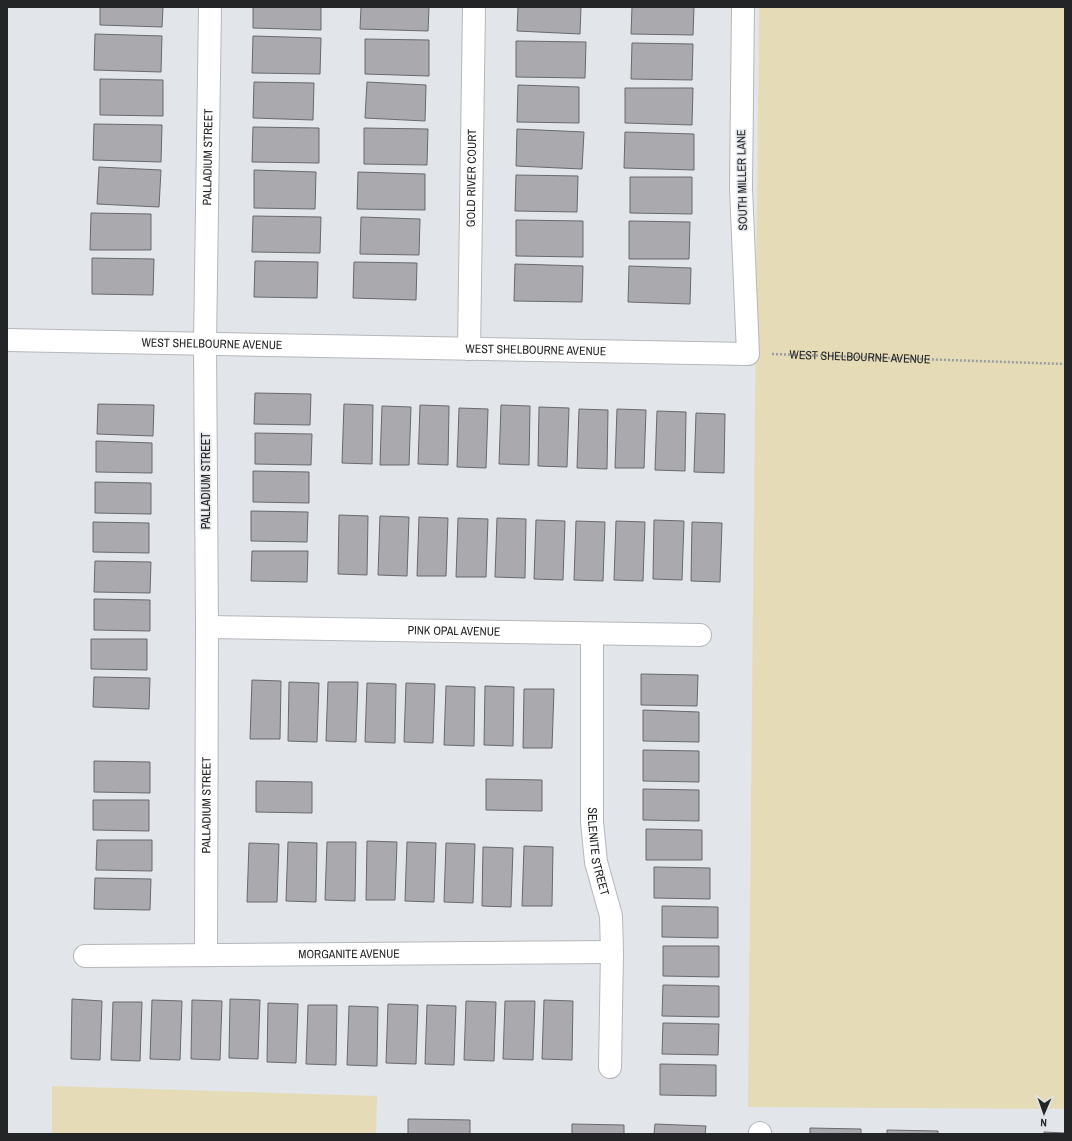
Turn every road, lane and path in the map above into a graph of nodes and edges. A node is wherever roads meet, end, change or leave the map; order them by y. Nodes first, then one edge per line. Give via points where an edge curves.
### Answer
1 (210, 7) edge
2 (474, 7) edge
3 (743, 7) edge
4 (7, 340) edge
5 (205, 344) junction
6 (469, 349) junction
7 (748, 354) junction
8 (1065, 364) edge
9 (207, 627) junction
10 (592, 634) junction
11 (700, 635) dead end
12 (612, 952) junction
13 (206, 955) junction
14 (85, 956) dead end
15 (610, 1067) dead end

1 - 5 street, PALLADIUM STREET
2 - 6 street, GOLD RIVER COURT
3 - 7 street, SOUTH MILLER LANE via 741,188
4 - 5 street, WEST SHELBOURNE AVENUE
5 - 6 street, WEST SHELBOURNE AVENUE
5 - 9 street, PALLADIUM STREET
6 - 7 street, WEST SHELBOURNE AVENUE
7 - 8 path, WEST SHELBOURNE AVENUE
9 - 10 street, PINK OPAL AVENUE
9 - 13 street, PALLADIUM STREET
10 - 11 street, PINK OPAL AVENUE
10 - 12 street, SELENITE STREET via 592,822 596,862 611,916
12 - 13 street, MORGANITE AVENUE
12 - 15 street, SELENITE STREET
13 - 14 street, MORGANITE AVENUE

